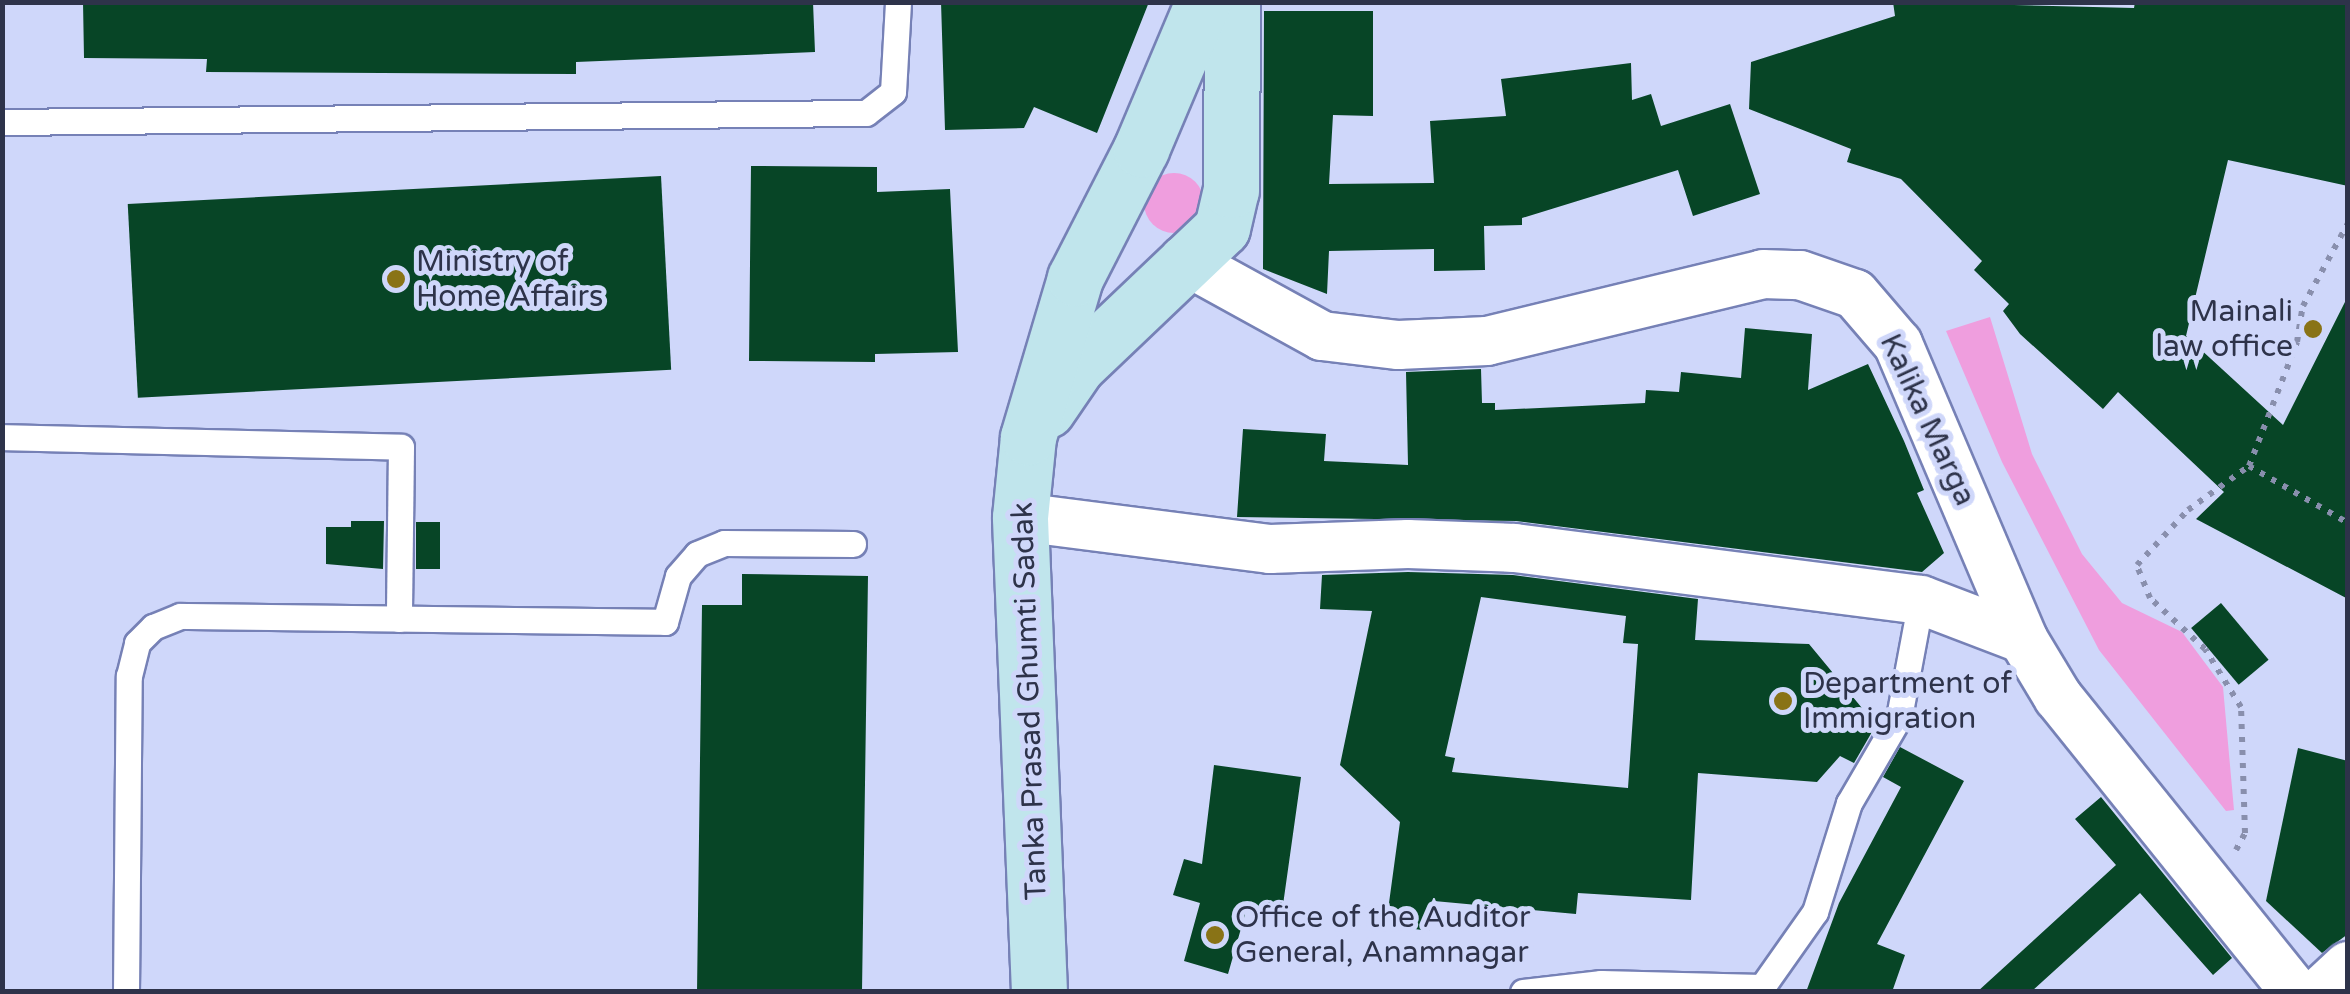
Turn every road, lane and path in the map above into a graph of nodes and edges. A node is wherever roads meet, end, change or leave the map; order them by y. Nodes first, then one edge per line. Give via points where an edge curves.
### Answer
1 (898, 2) edge
2 (1203, 2) edge
3 (1232, 2) edge
4 (2, 122) edge
5 (1140, 149) junction
6 (1231, 190) junction
7 (1117, 197) junction
8 (2348, 223) edge
9 (1184, 260) junction
10 (1274, 314) junction
11 (2, 437) edge
12 (1028, 437) junction
13 (2249, 466) junction
14 (1020, 517) junction
15 (2348, 523) edge
16 (854, 544) dead end
17 (1921, 600) junction
18 (398, 619) junction
19 (2023, 639) junction
20 (2216, 890) junction
21 (2348, 966) edge
22 (1601, 987) edge
23 (126, 992) edge
24 (1039, 992) edge
25 (1523, 992) edge
26 (2295, 992) edge
27 (2320, 992) edge

1 - 4 lane via 894,92 866,113
2 - 5 street
3 - 6 street, Tanka Prasad Ghumti Sadak
5 - 6 street via 1196,145 1217,160
5 - 7 street
6 - 9 street, Tanka Prasad Ghumti Sadak via 1222,228
6 - 10 street via 1235,241 1249,278
7 - 9 street via 1122,229 1140,251
7 - 12 street via 1070,292
8 - 13 path via 2303,306 2297,342
9 - 10 street, Kalika Marga
9 - 12 street, Tanka Prasad Ghumti Sadak via 1076,366
10 - 19 street, Kalika Marga via 1322,336 1398,345 1486,340 1763,274 1828,281 1854,294 1898,344
11 - 18 lane via 401,447
12 - 14 street, Tanka Prasad Ghumti Sadak
13 - 15 path
13 - 20 path via 2188,510 2138,565 2150,598 2205,650 2241,707 2244,834
14 - 17 street via 1270,549 1515,548
14 - 24 street, Tanka Prasad Ghumti Sadak
16 - 18 lane via 724,543 698,554 678,576 665,622
17 - 19 street
17 - 22 lane via 1899,717 1849,803 1814,912 1762,987
18 - 23 lane via 180,616 137,643 129,676
19 - 20 street, Kalika Marga via 2058,696
20 - 26 street, Kalika Marga
21 - 27 street
22 - 25 lane

